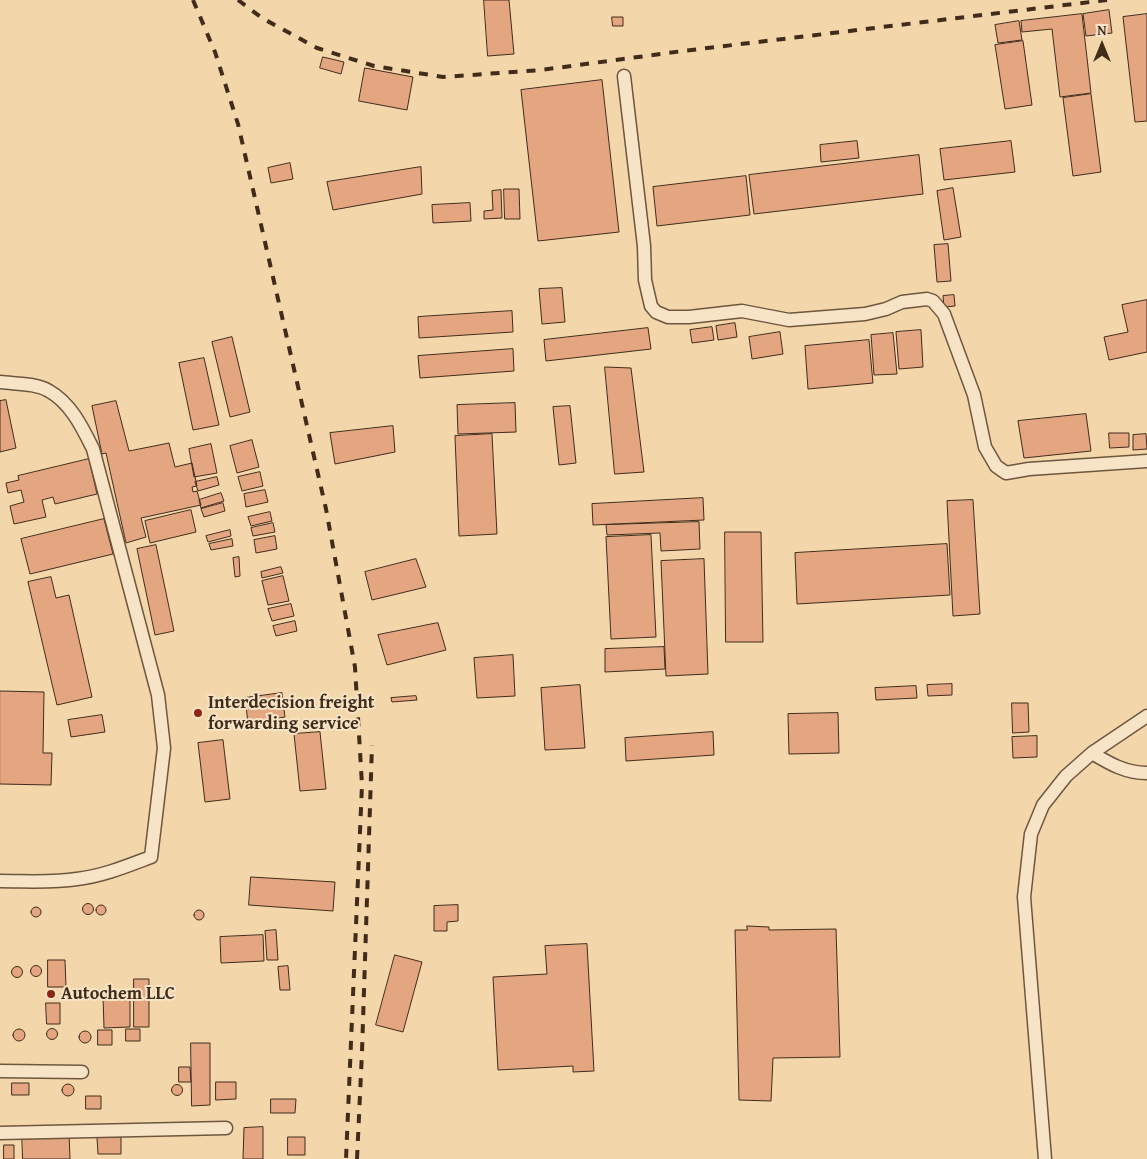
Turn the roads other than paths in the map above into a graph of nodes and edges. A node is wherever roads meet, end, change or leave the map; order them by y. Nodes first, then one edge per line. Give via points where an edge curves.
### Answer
1 (624, 76) dead end
2 (0, 382) edge
3 (1147, 461) edge
4 (1147, 716) edge
5 (1092, 753) junction
6 (1147, 773) edge
7 (0, 881) edge
8 (0, 1071) edge
9 (82, 1072) dead end
10 (226, 1128) dead end
11 (0, 1133) edge
12 (1044, 1159) edge

1 - 3 street via 645,280 651,306 656,312 668,317 689,318 742,311 789,320 866,314 902,302 927,299 944,314 974,395 985,447 996,466 1006,472
2 - 7 street via 49,391 74,416 93,449 158,695 164,748 151,857 101,875 79,879
4 - 5 street
5 - 6 street via 1118,768
5 - 12 street via 1066,776 1043,805 1031,834 1024,897
8 - 9 street
10 - 11 street

